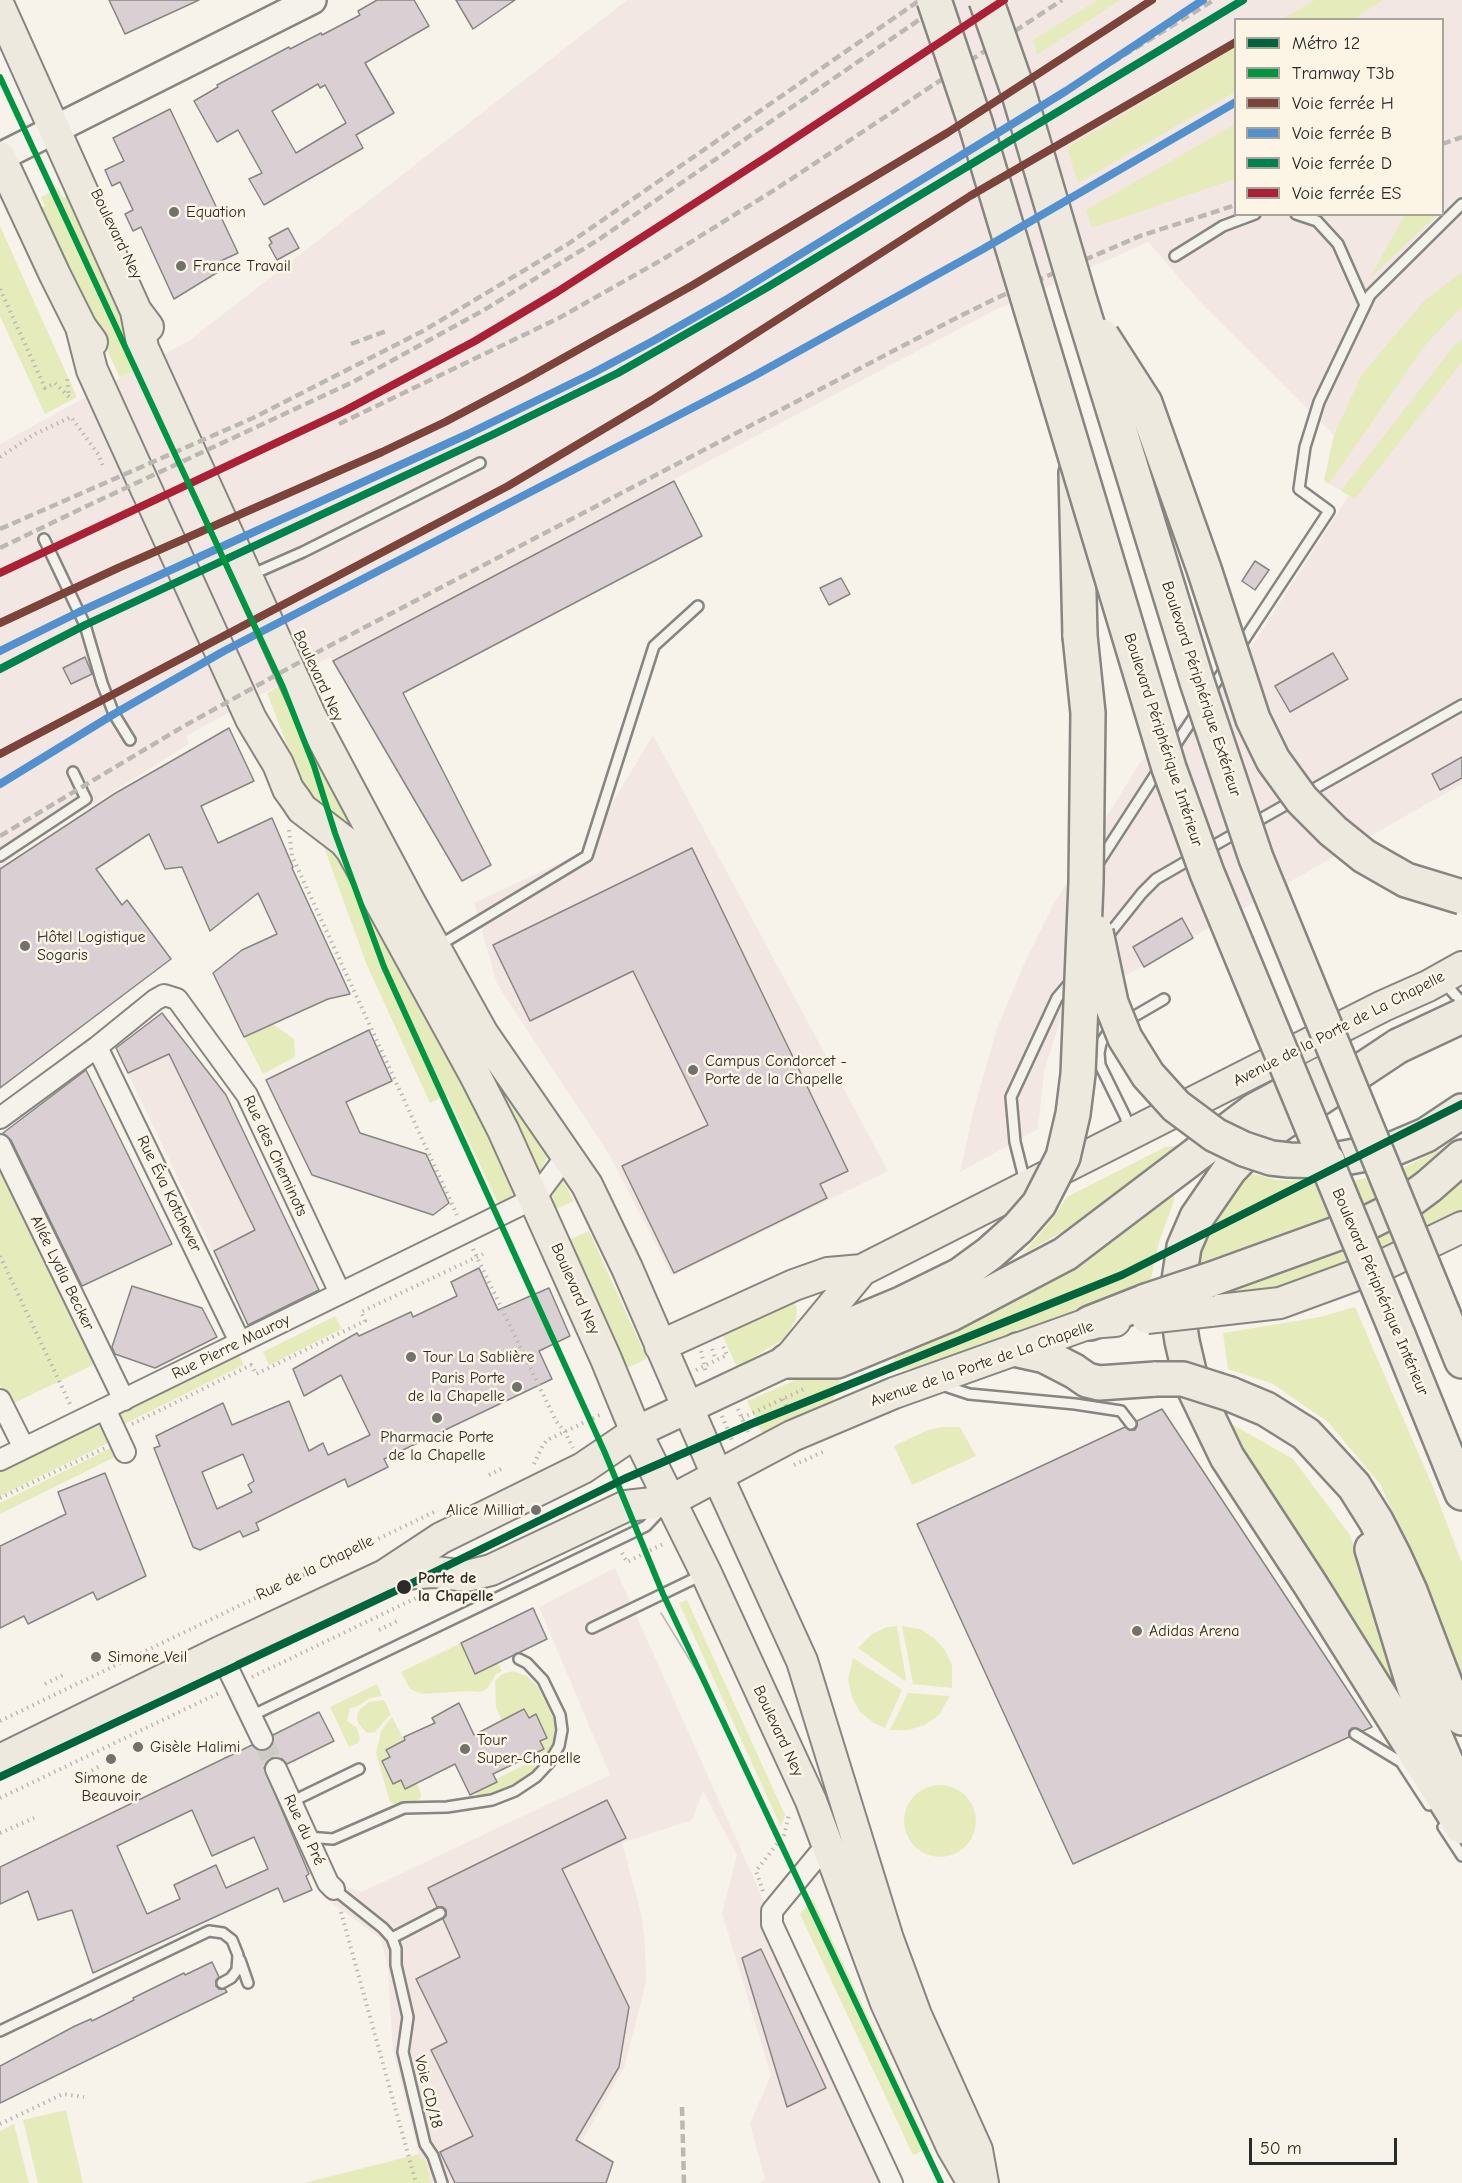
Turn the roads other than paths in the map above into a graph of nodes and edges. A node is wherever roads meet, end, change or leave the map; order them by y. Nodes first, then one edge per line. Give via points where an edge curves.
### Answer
1 (310, 0) edge
2 (934, 0) edge
3 (986, 0) edge
4 (0, 8) edge
5 (55, 129) junction
6 (0, 157) edge
7 (1462, 204) edge
8 (1250, 216) edge
9 (1302, 216) edge
10 (1175, 256) dead end
11 (1080, 301) junction
12 (1365, 305) junction
13 (136, 311) junction
14 (1075, 450) junction
15 (480, 463) dead end
16 (44, 539) dead end
17 (262, 570) junction
18 (698, 606) dead end
19 (1462, 705) edge
20 (130, 740) dead end
21 (73, 772) dead end
22 (371, 828) junction
23 (0, 856) edge
24 (1081, 890) junction
25 (1462, 897) edge
26 (1073, 921) dead end
27 (1098, 947) junction
28 (435, 948) junction
29 (1451, 974) edge
30 (1164, 999) dead end
31 (1462, 1003) edge
32 (1462, 1016) edge
33 (1462, 1021) edge
34 (1398, 1046) junction
35 (97, 1047) junction
36 (1460, 1113) edge
37 (0, 1118) edge
38 (1130, 1133) junction
39 (0, 1145) edge
40 (567, 1155) junction
41 (1462, 1156) edge
42 (1026, 1187) junction
43 (535, 1198) junction
44 (1462, 1227) edge
45 (862, 1270) junction
46 (340, 1293) junction
47 (1210, 1295) junction
48 (1455, 1309) edge
49 (1090, 1323) joint
50 (240, 1342) junction
51 (660, 1346) junction
52 (1018, 1350) junction
53 (787, 1361) junction
54 (1462, 1361) edge
55 (928, 1380) junction
56 (0, 1400) edge
57 (124, 1400) junction
58 (687, 1408) junction
59 (105, 1409) junction
60 (1131, 1424) dead end
61 (636, 1432) junction
62 (120, 1441) road end
63 (24, 1448) junction
64 (0, 1460) edge
65 (717, 1475) junction
66 (1354, 1486) junction
67 (1462, 1493) edge
68 (670, 1501) junction
69 (706, 1573) junction
70 (385, 1575) junction
71 (592, 1628) dead end
72 (220, 1652) junction
73 (519, 1659) dead end
74 (251, 1716) junction
75 (1462, 1718) edge
76 (1355, 1734) dead end
77 (262, 1740) tunnel mouth
78 (0, 1760) edge
79 (276, 1769) tunnel mouth
80 (359, 1769) dead end
81 (1462, 1797) edge
82 (291, 1802) junction
83 (1432, 1809) dead end
84 (1450, 1823) edge
85 (307, 1837) junction
86 (828, 1843) junction
87 (1462, 1857) edge
88 (334, 1889) joint
89 (440, 1913) dead end
90 (392, 1938) junction
91 (238, 1955) junction
92 (222, 1983) dead end
93 (248, 1983) dead end
94 (0, 2031) edge
95 (442, 2183) edge
96 (892, 2183) edge
97 (973, 2183) edge
98 (983, 2183) edge

1 - 5 street
2 - 14 highway, Boulevard Périphérique Intérieur, bridge
3 - 11 highway, Boulevard Périphérique Extérieur, bridge via 1019,94
4 - 5 main road, Boulevard Ney
5 - 6 street
5 - 13 main road, Boulevard Ney
6 - 43 main road, Boulevard Ney via 81,327 107,363 266,711 288,789 302,809 352,851 475,1075
7 - 12 lane via 1370,295
8 - 10 lane via 1223,226
9 - 12 lane via 1317,221 1338,244
11 - 25 highway, bridge via 1145,403 1253,719 1273,760 1302,800 1364,856 1406,880
11 - 48 highway, Boulevard Périphérique Extérieur, bridge via 1197,682 1256,858 1402,1213
12 - 24 lane via 1319,402 1305,447 1299,489 1329,511
13 - 17 main road, Boulevard Ney via 157,341
13 - 22 main road, Boulevard Ney via 143,348 310,715
14 - 24 highway, bridge via 1079,615 1088,713
14 - 67 highway, Boulevard Périphérique Intérieur, bridge via 1169,768 1203,862
15 - 17 lane
16 - 20 lane via 85,625 114,714
17 - 22 main road, Boulevard Ney via 335,732
18 - 28 lane via 654,646 586,856
19 - 27 lane via 1156,879
21 - 23 lane via 86,799
22 - 28 main road, Boulevard Ney
24 - 36 highway, bridge via 1111,1003 1133,1051 1160,1090 1201,1126 1244,1149 1271,1158 1328,1161 1393,1149 1426,1135
24 - 53 highway, bridge via 1078,1074 1069,1135 1048,1189 1030,1215 977,1264 901,1304 841,1329
26 - 27 lane
27 - 42 lane via 1057,998 1011,1097 1014,1142
28 - 40 main road, Boulevard Ney via 483,1034
29 - 31 lane
29 - 33 main road via 1448,1004
29 - 38 main road, Avenue de la Porte de La Chapelle
30 - 38 lane via 1109,1031 1101,1043 1100,1065
32 - 34 highway, bridge
34 - 53 highway via 1319,1075 1255,1110 1065,1254 951,1314 837,1361
34 - 84 highway via 1279,1125 1230,1169 1197,1217 1184,1247 1176,1300 1192,1384 1227,1457 1310,1584
35 - 37 street, Rue des Cheminots
35 - 46 street, Rue des Cheminots via 155,1000 164,995 177,999 247,1095
35 - 50 street, Rue Éva Kotchever
38 - 42 main road, Avenue de la Porte de La Chapelle
39 - 57 street, Allée Lydia Becker
40 - 43 street
40 - 51 main road, Boulevard Ney via 598,1207
41 - 47 highway via 1405,1204
42 - 45 main road, Avenue de la Porte de La Chapelle
43 - 46 street, Rue Pierre Mauroy
43 - 61 main road, Boulevard Ney
44 - 47 main road via 1381,1266 1280,1303
45 - 51 main road, Avenue de la Porte de La Chapelle via 828,1273 794,1285
45 - 53 main road, Avenue de la Porte de La Chapelle
46 - 50 street, Rue Pierre Mauroy
47 - 49 highway, bridge
48 - 54 highway, Boulevard Périphérique Extérieur
49 - 52 main road, Avenue de la Porte de La Chapelle
50 - 57 street, Rue Pierre Mauroy
51 - 58 main road, Boulevard Ney
52 - 55 main road, Avenue de la Porte de La Chapelle
52 - 66 highway, bridge via 1045,1356 1086,1380 1100,1383 1183,1379 1230,1394 1266,1409 1306,1434
53 - 58 main road, Avenue de la Porte de La Chapelle
55 - 60 lane via 969,1394 1121,1411
55 - 65 main road, Avenue de la Porte de La Chapelle via 792,1436
56 - 63 street
57 - 59 street, Rue Pierre Mauroy
58 - 61 main road, Avenue de la Porte de La Chapelle
58 - 65 main road, Boulevard Ney
59 - 62 street
59 - 63 street, Rue Pierre Mauroy
61 - 68 main road, Boulevard Ney
61 - 70 main road via 582,1468 441,1538
63 - 64 street, Rue Pierre Mauroy
65 - 68 main road, Avenue de la Porte de La Chapelle
65 - 98 main road, Boulevard Ney via 802,1661 888,1939 916,2015 978,2150
66 - 75 highway via 1394,1556
66 - 81 highway via 1414,1687
68 - 69 main road, Boulevard Ney
68 - 70 main road via 626,1506 478,1574
68 - 74 lane via 646,1526
69 - 71 lane
69 - 86 main road, Boulevard Ney
70 - 72 main road
72 - 74 street
72 - 78 main road
73 - 85 lane via 543,1680 560,1715 559,1746 536,1777 492,1800 404,1808 333,1839
74 - 77 street
76 - 83 lane via 1401,1762
79 - 82 street, Rue du Pré
80 - 82 lane
82 - 85 street, Rue du Pré
84 - 87 lane
85 - 88 street, Rue du Pré
86 - 96 street via 772,1911 772,1924
86 - 97 main road, Boulevard Ney via 886,2003 958,2159
88 - 90 lane
89 - 90 lane
90 - 95 lane, Voie CD/18 via 408,2017 403,2052 425,2144
91 - 92 lane via 237,1970
91 - 93 lane
91 - 94 lane via 232,1940 223,1933 208,1931

